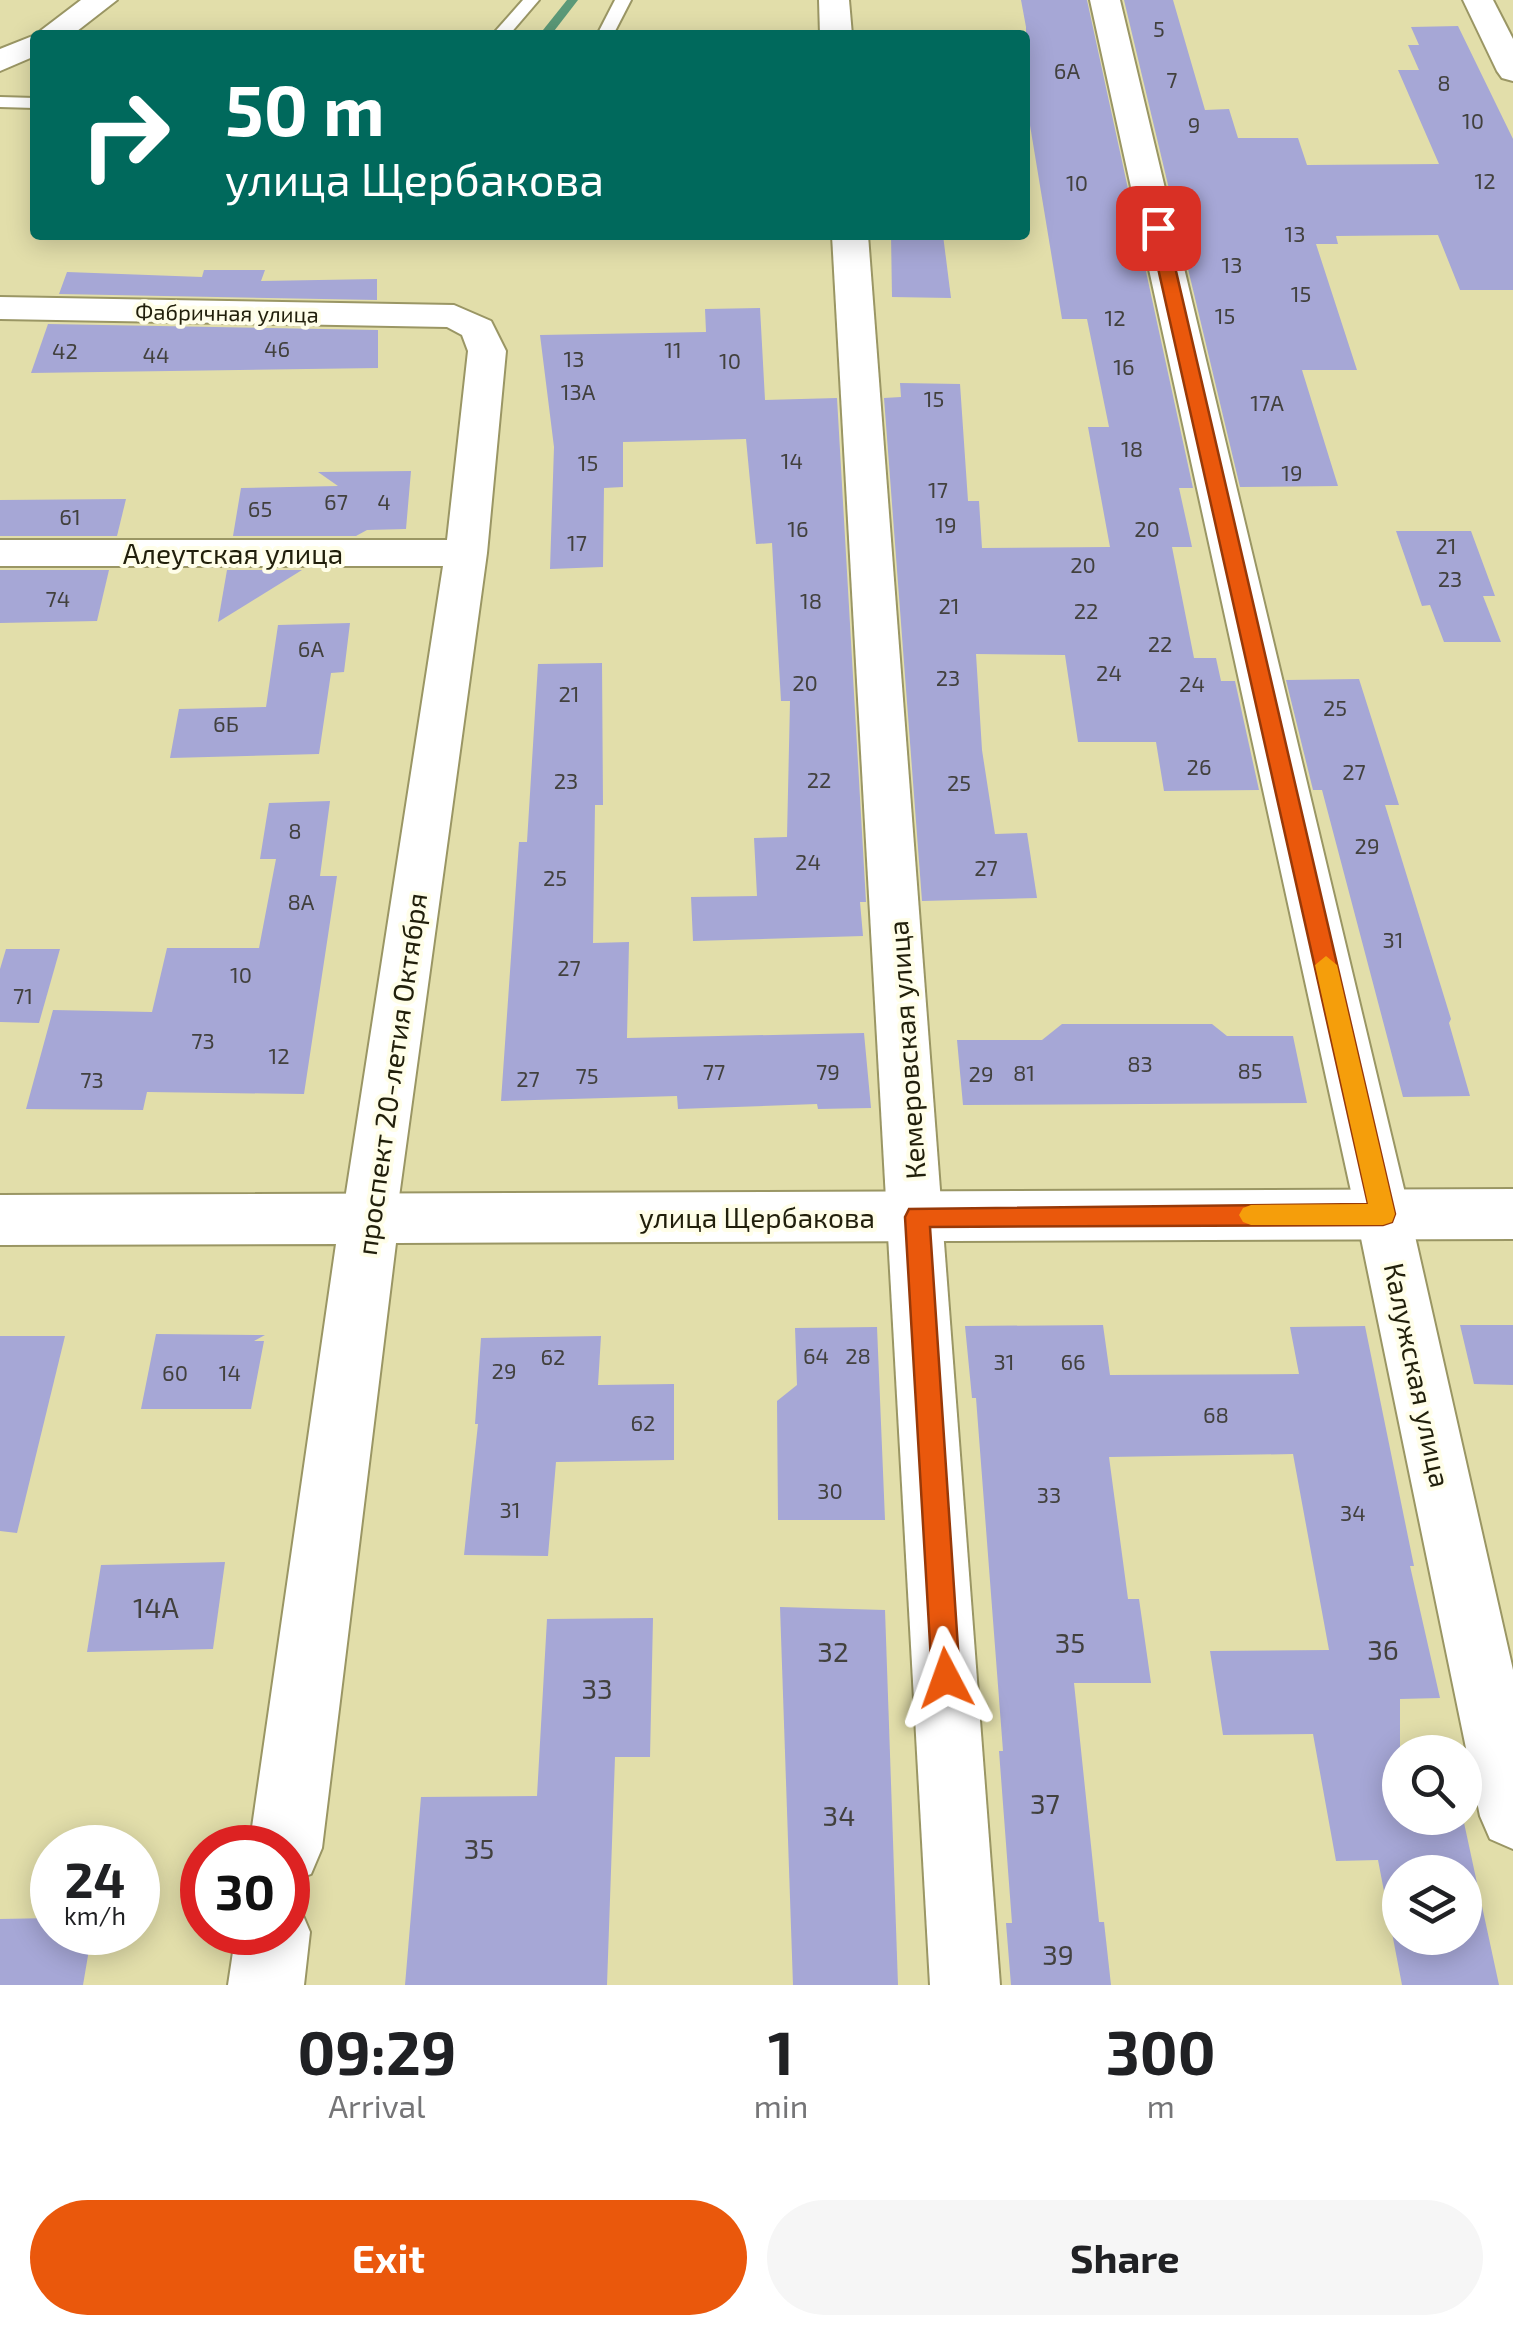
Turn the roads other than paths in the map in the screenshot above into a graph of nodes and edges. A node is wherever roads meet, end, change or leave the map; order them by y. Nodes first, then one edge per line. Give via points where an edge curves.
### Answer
1 (102, 0) edge
2 (530, 0) edge
3 (623, 0) edge
4 (834, 0) edge
5 (1106, 0) edge
6 (1478, 0) edge
7 (58, 30) edge
8 (504, 30) edge
9 (607, 30) edge
10 (836, 30) edge
11 (30, 46) edge
12 (0, 61) edge
13 (1513, 72) edge
14 (0, 102) edge
15 (30, 103) edge
16 (850, 240) edge
17 (0, 308) edge
18 (454, 316) joint
19 (0, 553) edge
20 (466, 553) junction
21 (1383, 1214) junction
22 (1513, 1214) edge
23 (917, 1217) junction
24 (369, 1219) junction
25 (0, 1220) edge
26 (1513, 1816) edge
27 (288, 1825) edge
28 (271, 1955) edge
29 (266, 1985) edge
30 (965, 1985) edge

1 - 7 street
2 - 8 lane
3 - 9 lane
4 - 10 street
5 - 21 street, Калужская улица
6 - 13 street
11 - 12 street
14 - 15 lane
16 - 23 street, Кемеровская улица
17 - 18 street, Фабричная улица
18 - 20 street, проспект 20-летия Октября via 478,329 487,351
19 - 20 street, Алеутская улица
20 - 24 street, проспект 20-летия Октября
21 - 22 street, улица Щербакова
21 - 23 street, улица Щербакова
21 - 26 street, Калужская улица
23 - 24 street, улица Щербакова
23 - 30 street, Кемеровская улица
24 - 25 street, улица Щербакова
24 - 27 street, проспект 20-летия Октября
28 - 29 street

